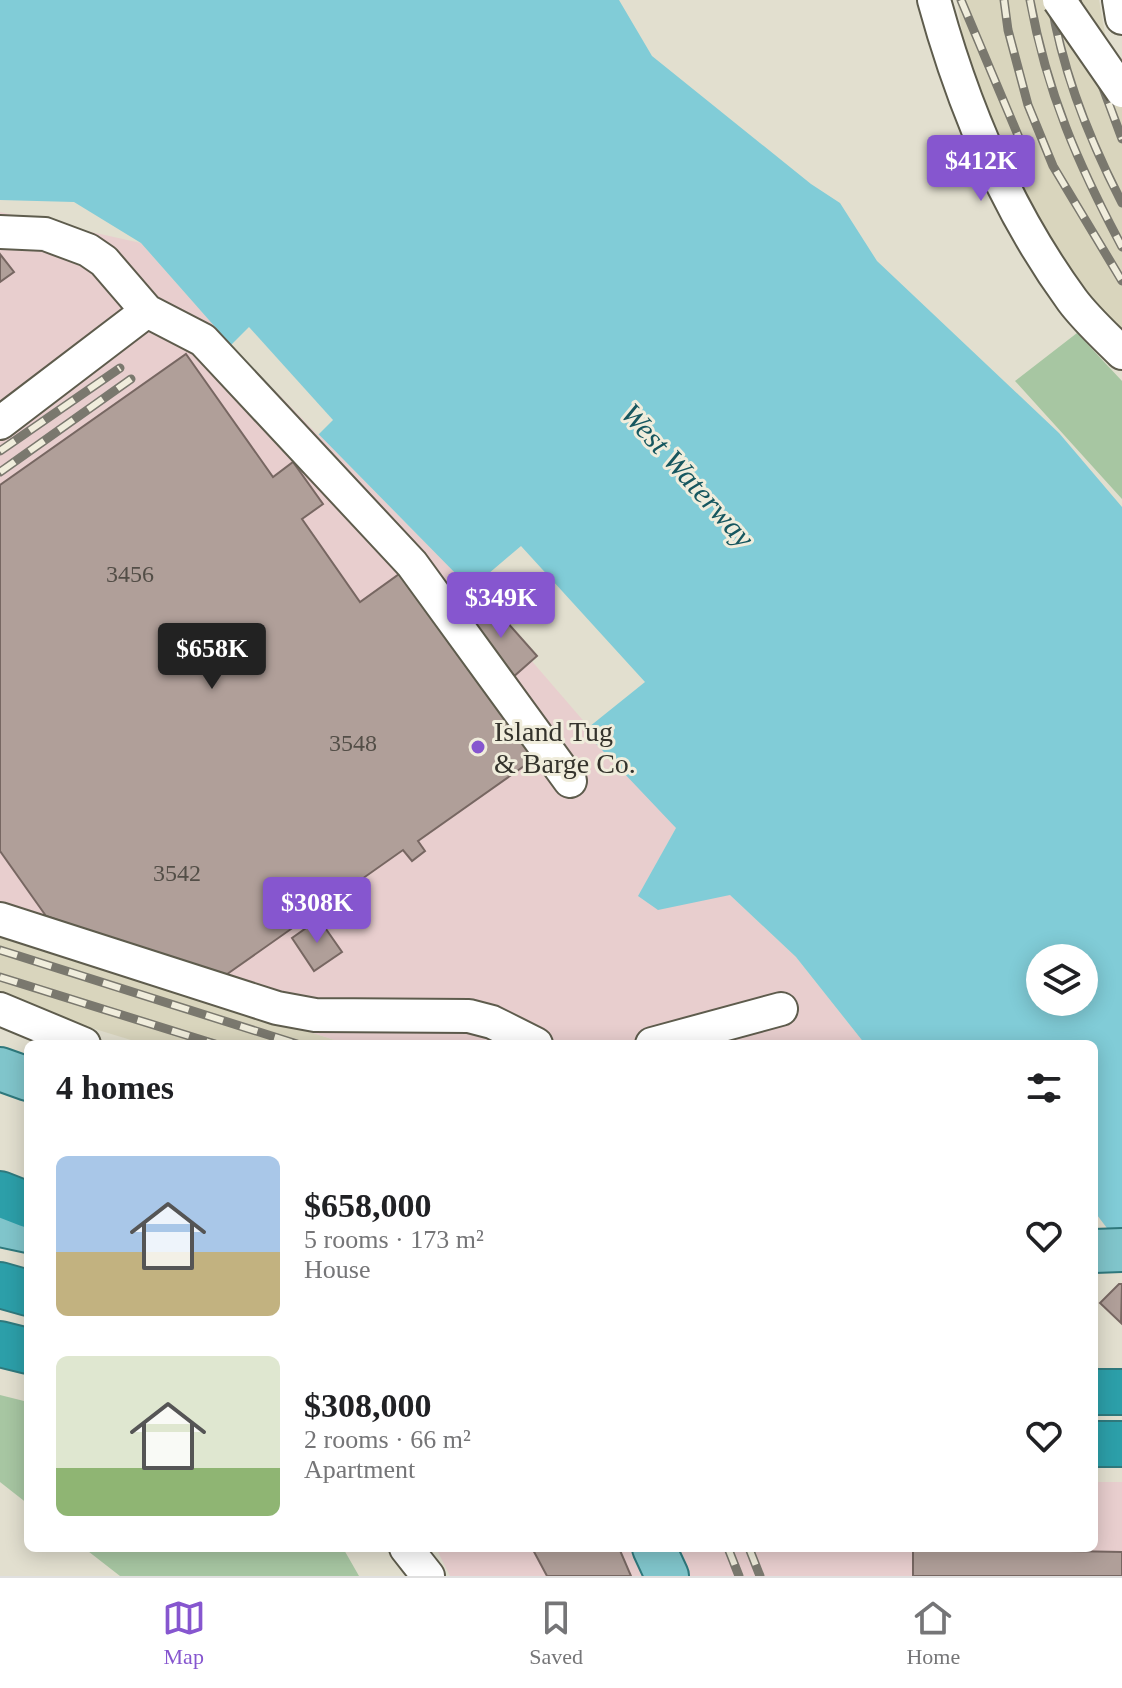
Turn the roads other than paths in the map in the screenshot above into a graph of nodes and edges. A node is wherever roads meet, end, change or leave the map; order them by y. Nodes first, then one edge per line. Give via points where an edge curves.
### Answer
1 (934, 0) edge
2 (1059, 0) edge
3 (1119, 0) edge
4 (1122, 18) edge
5 (1122, 91) edge
6 (0, 232) edge
7 (147, 311) junction
8 (1122, 353) edge
9 (0, 423) edge
10 (570, 781) dead end
11 (0, 919) edge
12 (0, 1009) edge
13 (781, 1009) dead end
14 (74, 1040) edge
15 (528, 1040) edge
16 (667, 1040) edge
17 (0, 1069) edge
18 (24, 1078) edge
19 (0, 1194) edge
20 (24, 1203) edge
21 (0, 1225) edge
22 (24, 1230) edge
23 (1122, 1250) edge
24 (1098, 1251) edge
25 (0, 1285) edge
26 (24, 1292) edge
27 (0, 1346) edge
28 (24, 1351) edge
29 (1098, 1392) edge
30 (1122, 1392) edge
31 (1098, 1444) edge
32 (1122, 1444) edge
33 (409, 1552) edge
34 (656, 1552) edge
35 (428, 1576) edge
36 (667, 1576) edge

1 - 8 street via 981,136 1023,227 1073,302
2 - 5 street, bridge
3 - 4 street
6 - 7 street via 45,234 88,250
7 - 9 street
7 - 10 street via 203,340 412,564
11 - 15 street via 277,1008 315,1015 469,1016
12 - 14 street
13 - 16 street
17 - 18 main road
19 - 20 highway
21 - 22 main road
23 - 24 main road
25 - 26 highway
27 - 28 highway
29 - 30 highway
31 - 32 highway
33 - 35 street
34 - 36 main road

